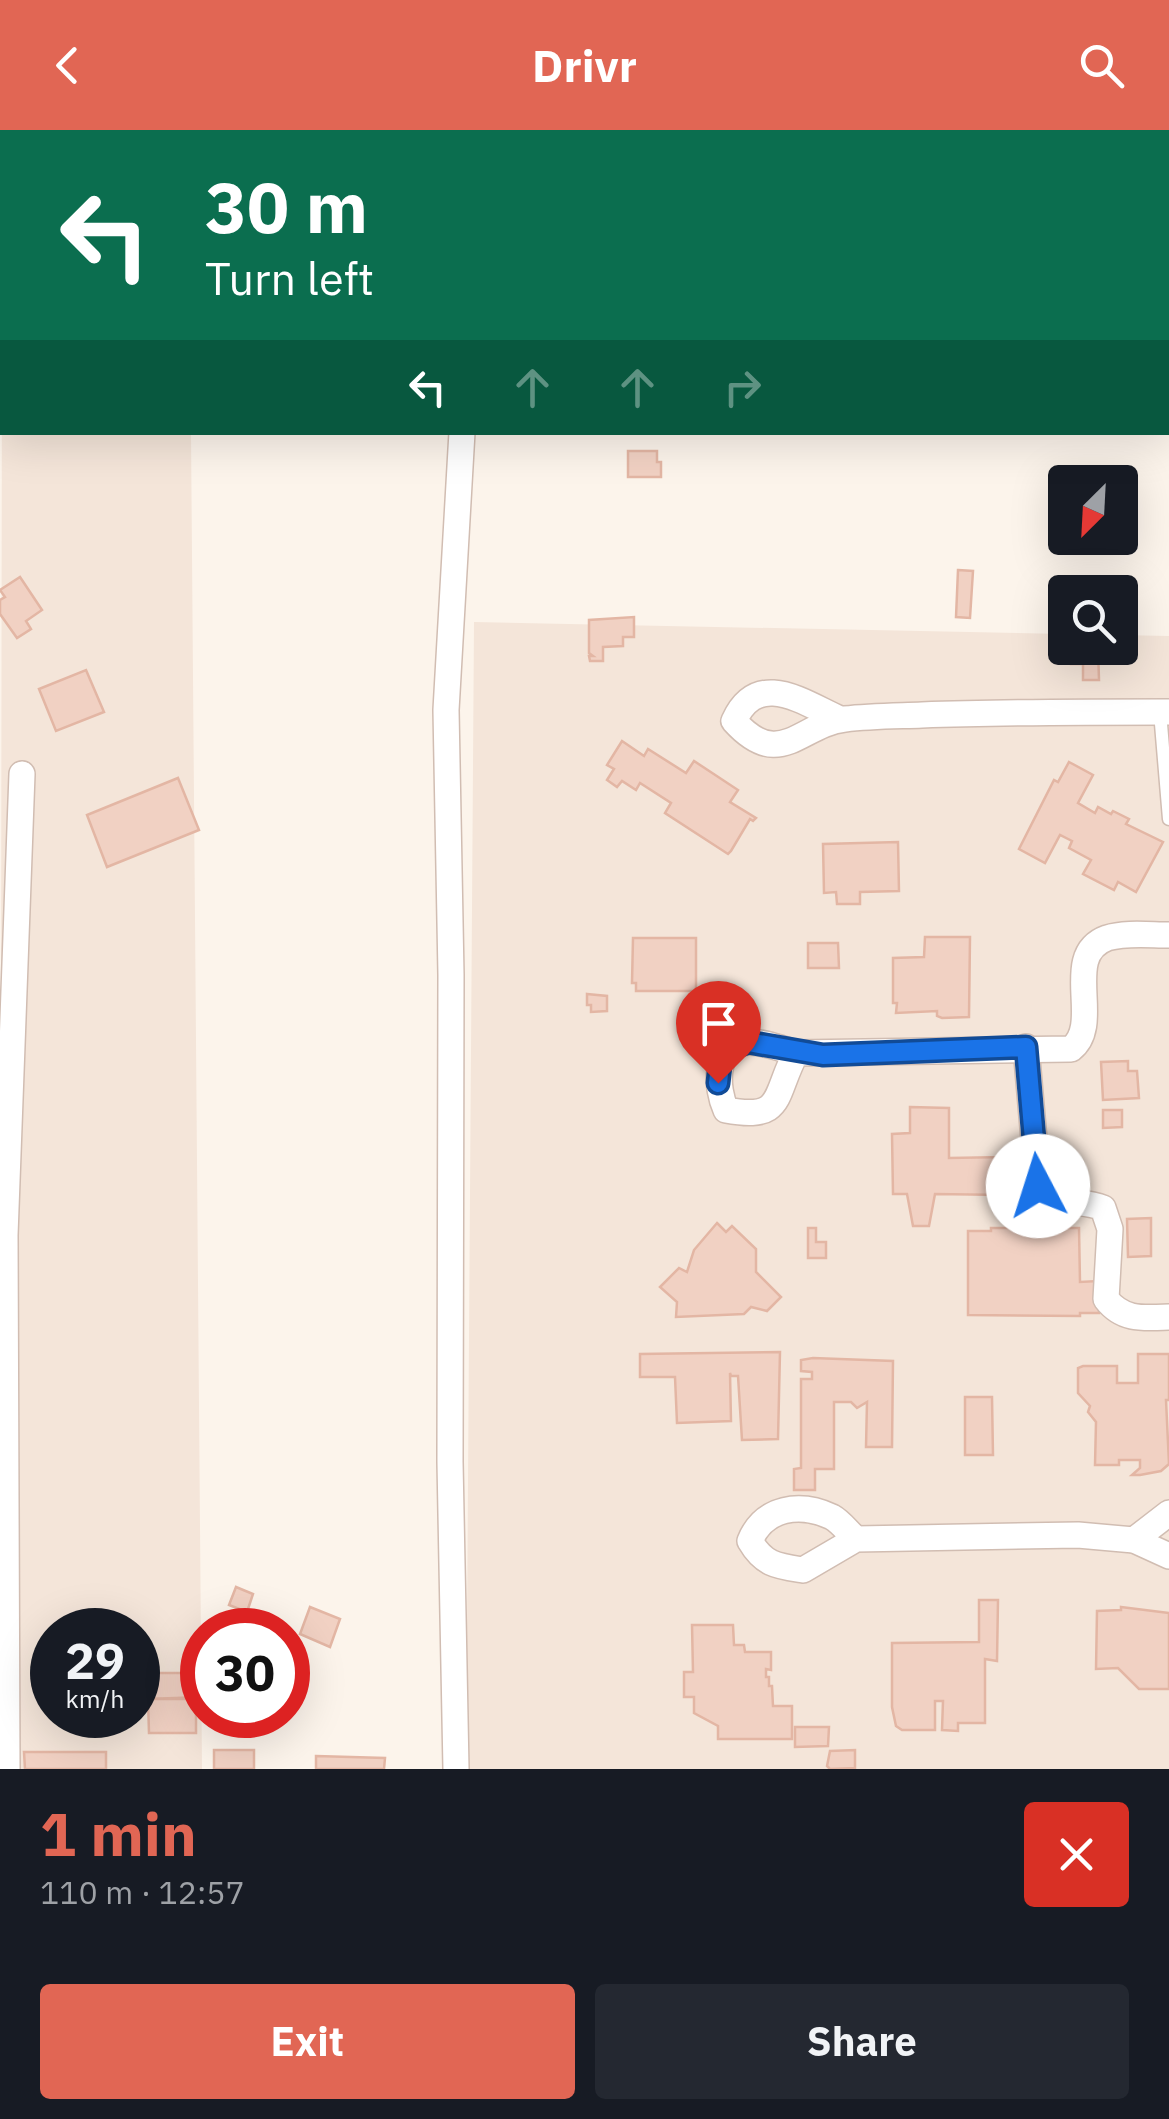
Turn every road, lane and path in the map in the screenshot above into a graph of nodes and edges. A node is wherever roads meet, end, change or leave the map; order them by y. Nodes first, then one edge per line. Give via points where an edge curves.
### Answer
1 (462, 435) edge
2 (1165, 712) edge
3 (840, 719) dead end
4 (22, 774) dead end
5 (1169, 819) edge
6 (1169, 935) edge
7 (1026, 1047) junction
8 (796, 1052) dead end
9 (1169, 1317) edge
10 (1169, 1514) edge
11 (856, 1540) dead end
12 (1134, 1540) junction
13 (1169, 1556) edge
14 (3, 1703) edge
15 (6, 1769) edge
16 (456, 1769) edge

1 - 16 street via 446,710
2 - 3 street
2 - 5 lane
4 - 14 street via 4,1235
6 - 7 street via 1102,940 1087,955 1079,1042 1071,1049
7 - 8 street
7 - 9 street via 1038,1186 1058,1201 1103,1208 1110,1228 1106,1299 1112,1307 1135,1318
10 - 12 street
11 - 12 street
12 - 13 street
14 - 15 street

